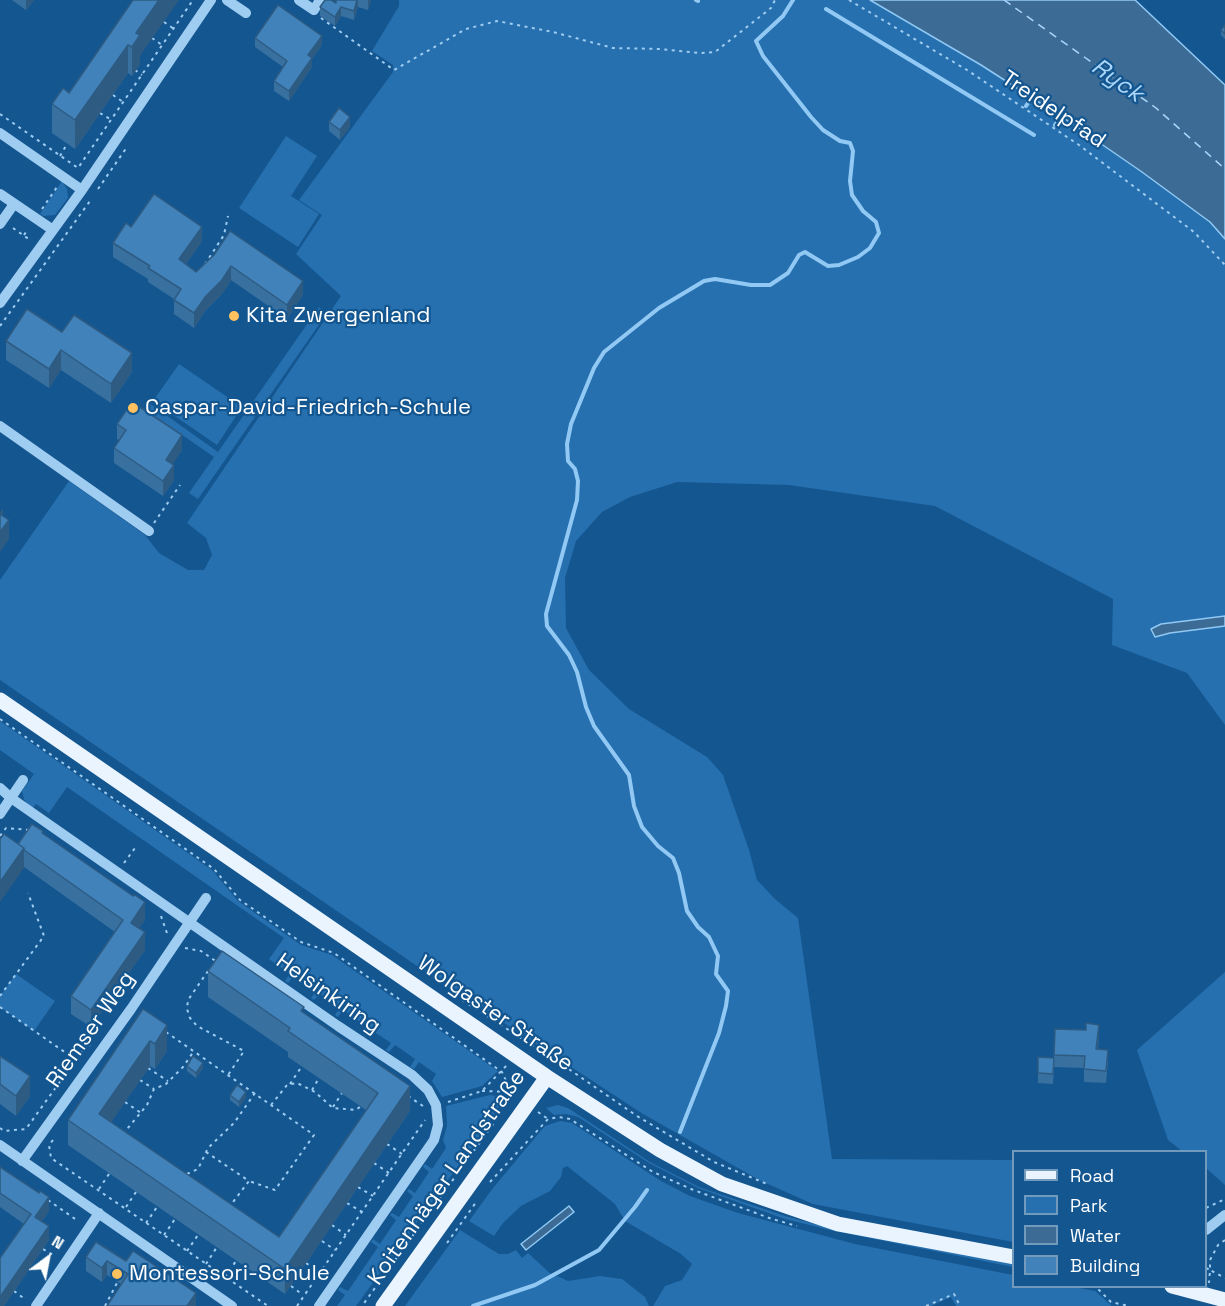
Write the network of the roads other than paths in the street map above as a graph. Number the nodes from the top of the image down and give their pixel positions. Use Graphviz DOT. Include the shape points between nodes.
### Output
graph roads {
  1 [pos="211,0"];
  2 [pos="227,0"];
  3 [pos="298,0"];
  4 [pos="320,0"];
  5 [pos="246,13"];
  6 [pos="0,132"];
  7 [pos="82,190"];
  8 [pos="0,194"];
  9 [pos="14,204"];
  10 [pos="1,222"];
  11 [pos="53,230"];
  12 [pos="0,303"];
  13 [pos="0,426"];
  14 [pos="149,531"];
  15 [pos="0,699"];
  16 [pos="23,780"];
  17 [pos="0,788"];
  18 [pos="11,798"];
  19 [pos="0,814"];
  20 [pos="206,898"];
  21 [pos="190,921"];
  22 [pos="547,1077"];
  23 [pos="0,1145"];
  24 [pos="22,1161"];
  25 [pos="99,1213"];
  26 [pos="1225,1215"];
  27 [pos="1207,1229"];
  28 [pos="1012,1257"];
  29 [pos="1178,1288"];
  30 [pos="1225,1300"];
  31 [pos="36,1306"];
  32 [pos="232,1306"];
  33 [pos="319,1306"];
  34 [pos="383,1306"];
  1 -- 7 [label="street"];
  2 -- 5 [label="street"];
  3 -- 4 [label="street" via="314,10"];
  6 -- 7 [label="street"];
  7 -- 11 [label="street"];
  8 -- 9 [label="street"];
  9 -- 10 [label="street"];
  9 -- 11 [label="street"];
  11 -- 12 [label="street"];
  13 -- 14 [label="street"];
  15 -- 22 [label="main road, Wolgaster Straße"];
  16 -- 18 [label="street"];
  17 -- 18 [label="street, Helsinkiring"];
  18 -- 19 [label="street"];
  18 -- 21 [label="street, Helsinkiring"];
  20 -- 21 [label="street, Riemser Weg"];
  21 -- 24 [label="street, Riemser Weg"];
  21 -- 33 [label="street, Helsinkiring" via="428,1090 438,1125 434,1140"];
  22 -- 28 [label="main road, Wolgaster Straße" via="660,1150 722,1184 838,1224"];
  22 -- 34 [label="main road, Koitenhäger Landstraße"];
  23 -- 24 [label="street"];
  24 -- 25 [label="street"];
  25 -- 31 [label="street"];
  25 -- 32 [label="street"];
  26 -- 27 [label="street"];
  29 -- 30 [label="main road"];
}
